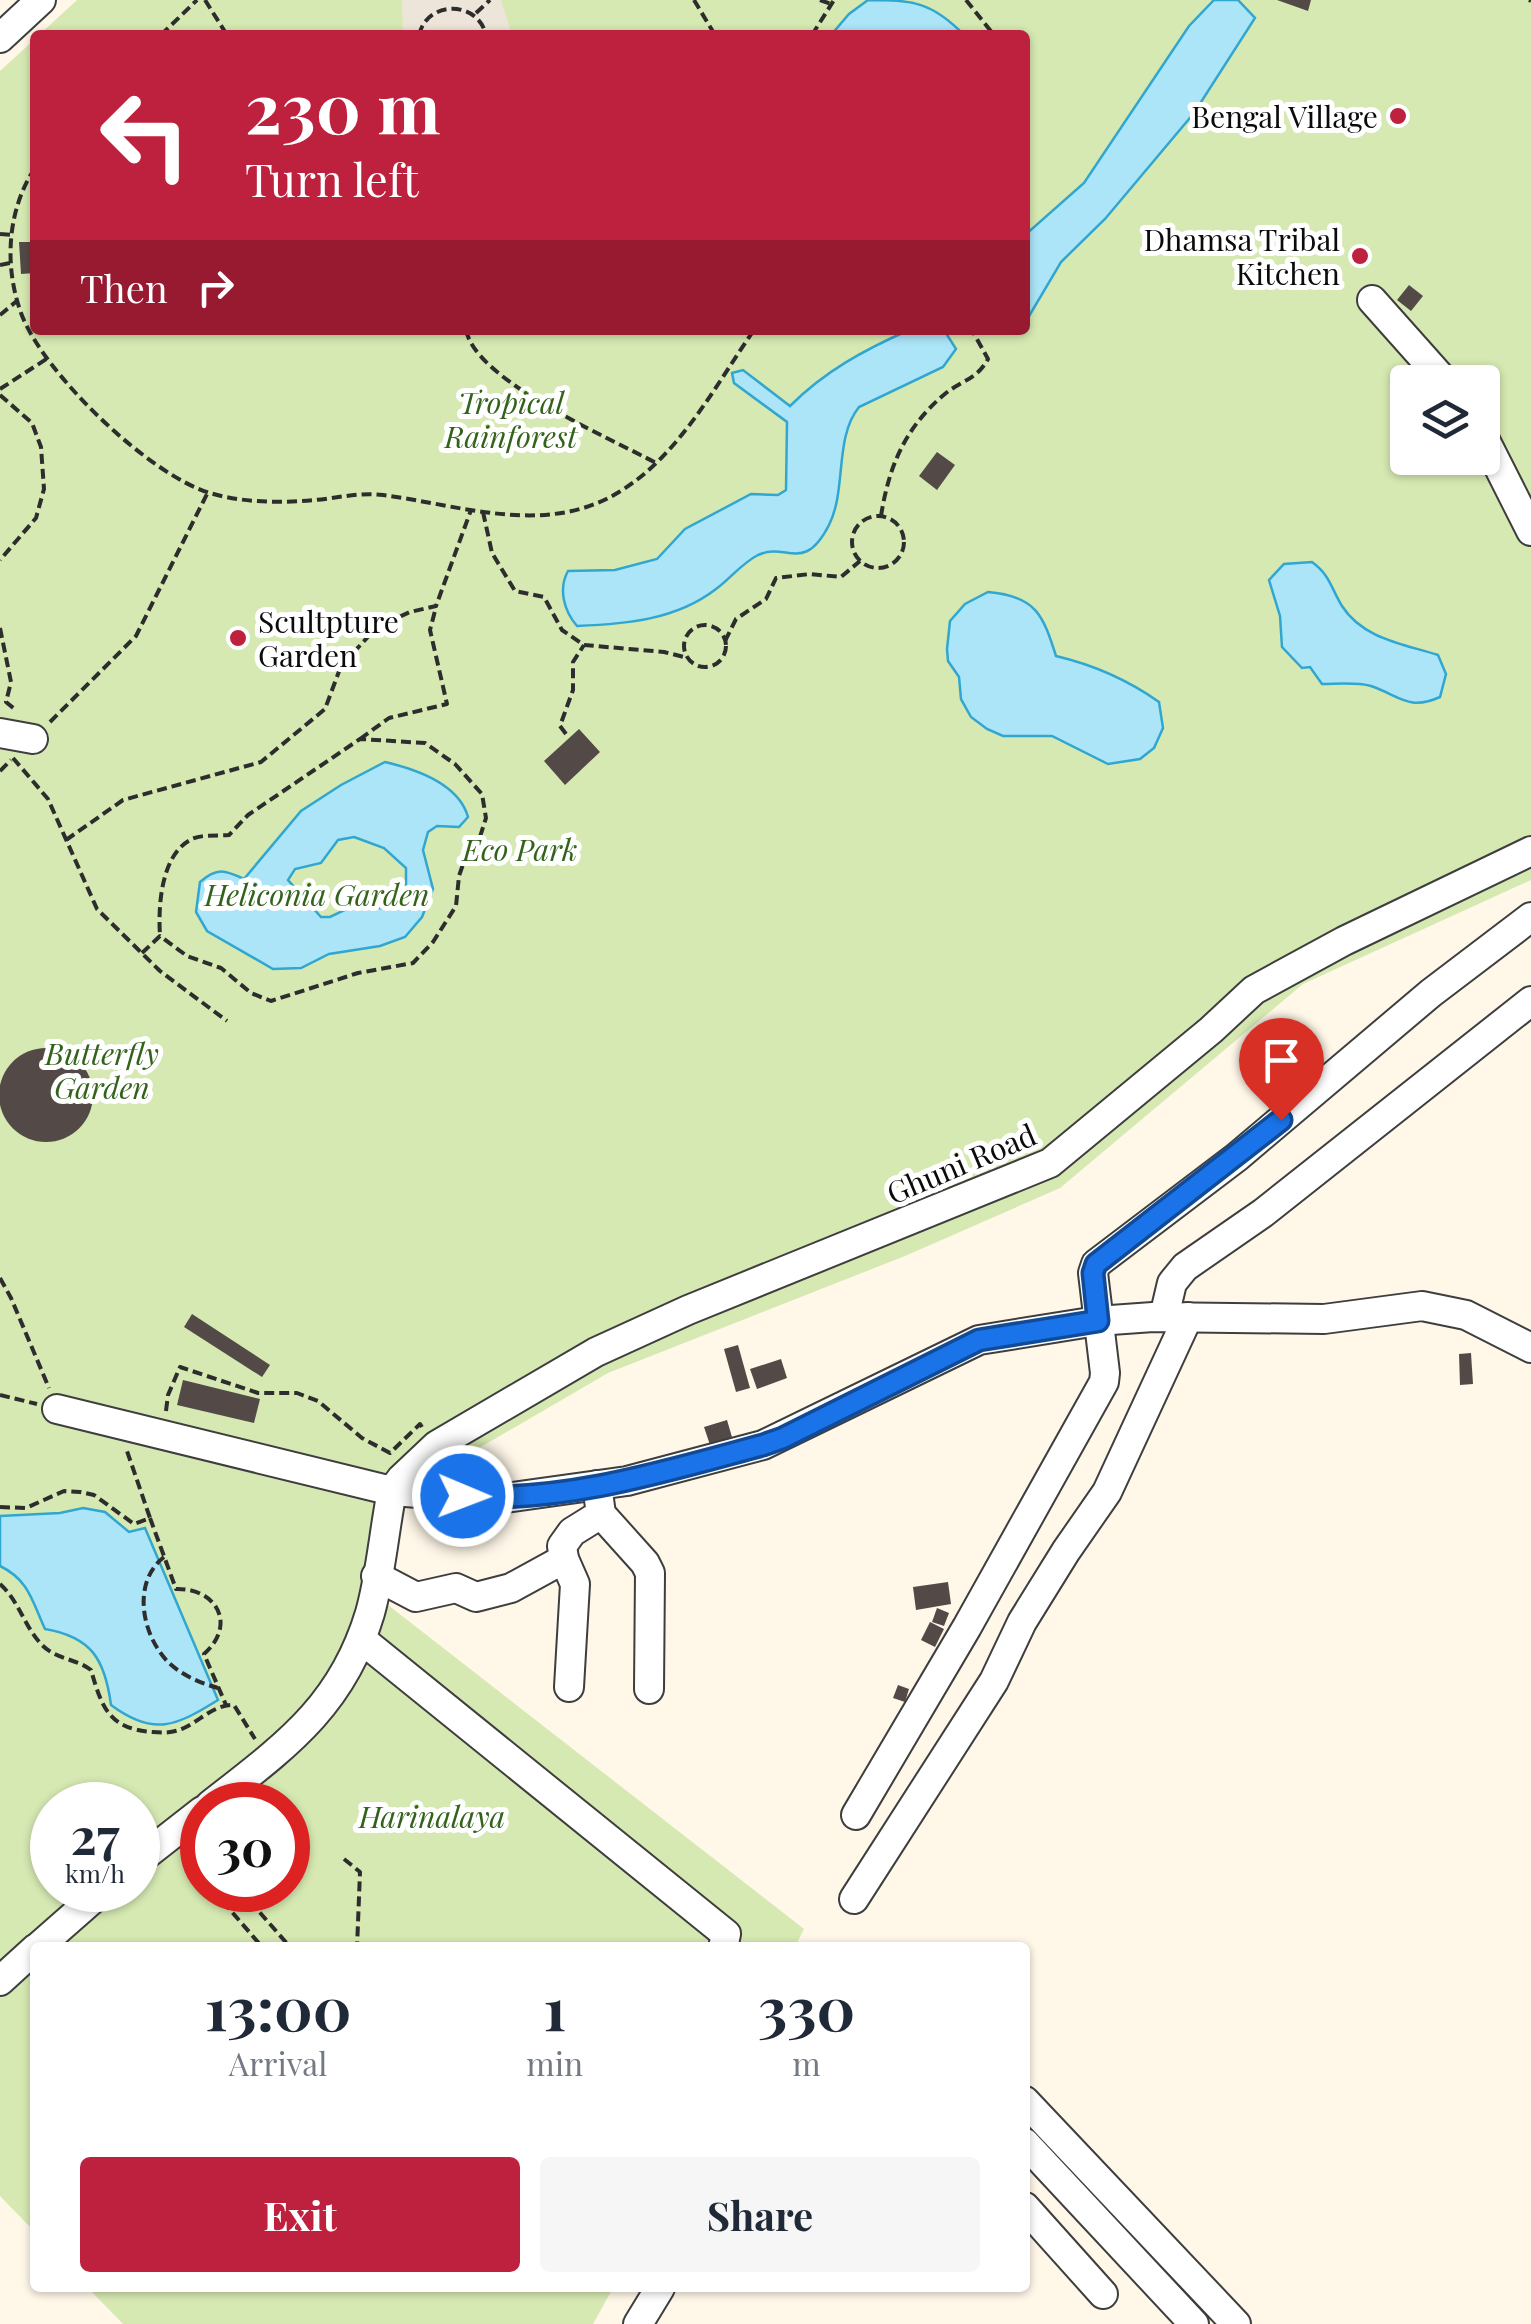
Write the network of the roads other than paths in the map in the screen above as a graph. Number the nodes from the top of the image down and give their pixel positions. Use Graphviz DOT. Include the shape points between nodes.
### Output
graph roads {
  1 [pos="40,0"];
  2 [pos="0,38"];
  3 [pos="1372,300"];
  4 [pos="1430,365"];
  5 [pos="1500,470"];
  6 [pos="1531,531"];
  7 [pos="9,722"];
  8 [pos="23,748"];
  9 [pos="1531,852"];
  10 [pos="1531,917"];
  11 [pos="1531,1002"];
  12 [pos="1168,1317"];
  13 [pos="1100,1321"];
  14 [pos="1531,1348"];
  15 [pos="56,1409"];
  16 [pos="597,1486"];
  17 [pos="392,1491"];
  18 [pos="601,1514"];
  19 [pos="564,1559"];
  20 [pos="376,1576"];
  21 [pos="361,1639"];
  22 [pos="569,1687"];
  23 [pos="650,1689"];
  24 [pos="240,1782"];
  25 [pos="856,1815"];
  26 [pos="180,1828"];
  27 [pos="160,1844"];
  28 [pos="854,1899"];
  29 [pos="78,1912"];
  30 [pos="43,1942"];
  31 [pos="724,1942"];
  32 [pos="30,1954"];
  33 [pos="0,1981"];
  34 [pos="1030,2106"];
  35 [pos="1030,2149"];
  36 [pos="1030,2213"];
  37 [pos="658,2292"];
  38 [pos="1208,2293"];
  39 [pos="1102,2294"];
  40 [pos="1190,2320"];
  41 [pos="638,2324"];
  42 [pos="1236,2324"];
  1 -- 2 [label="street"];
  3 -- 4 [label="street"];
  5 -- 6 [label="street"];
  7 -- 8 [label="street"];
  9 -- 17 [label="street, Ghuni Road" via="1254,990 1050,1163 596,1352 436,1446"];
  10 -- 13 [label="street" via="1108,1252 1093,1273"];
  11 -- 12 [label="street" via="1263,1213 1184,1267 1172,1283"];
  12 -- 13 [label="street"];
  12 -- 14 [label="street" via="1324,1319 1422,1306 1466,1315"];
  12 -- 28 [label="street" via="1107,1492"];
  13 -- 16 [label="street" via="979,1340 783,1438"];
  13 -- 25 [label="street" via="1104,1382"];
  15 -- 17 [label="street"];
  16 -- 17 [label="street" via="498,1499"];
  16 -- 18 [label="street"];
  17 -- 20 [label="street"];
  18 -- 19 [label="street" via="566,1537"];
  18 -- 23 [label="street" via="650,1573"];
  19 -- 20 [label="street" via="511,1588 476,1598 456,1588 416,1598"];
  19 -- 22 [label="street" via="574,1584"];
  20 -- 21 [label="street"];
  21 -- 24 [label="street" via="335,1692"];
  21 -- 31 [label="street" via="726,1934"];
  26 -- 27 [label="street"];
  29 -- 30 [label="street"];
  32 -- 33 [label="street"];
  34 -- 38 [label="street"];
  35 -- 40 [label="street"];
  36 -- 39 [label="street"];
  37 -- 41 [label="street"];
  38 -- 40 [label="street"];
  38 -- 42 [label="street"];
}
